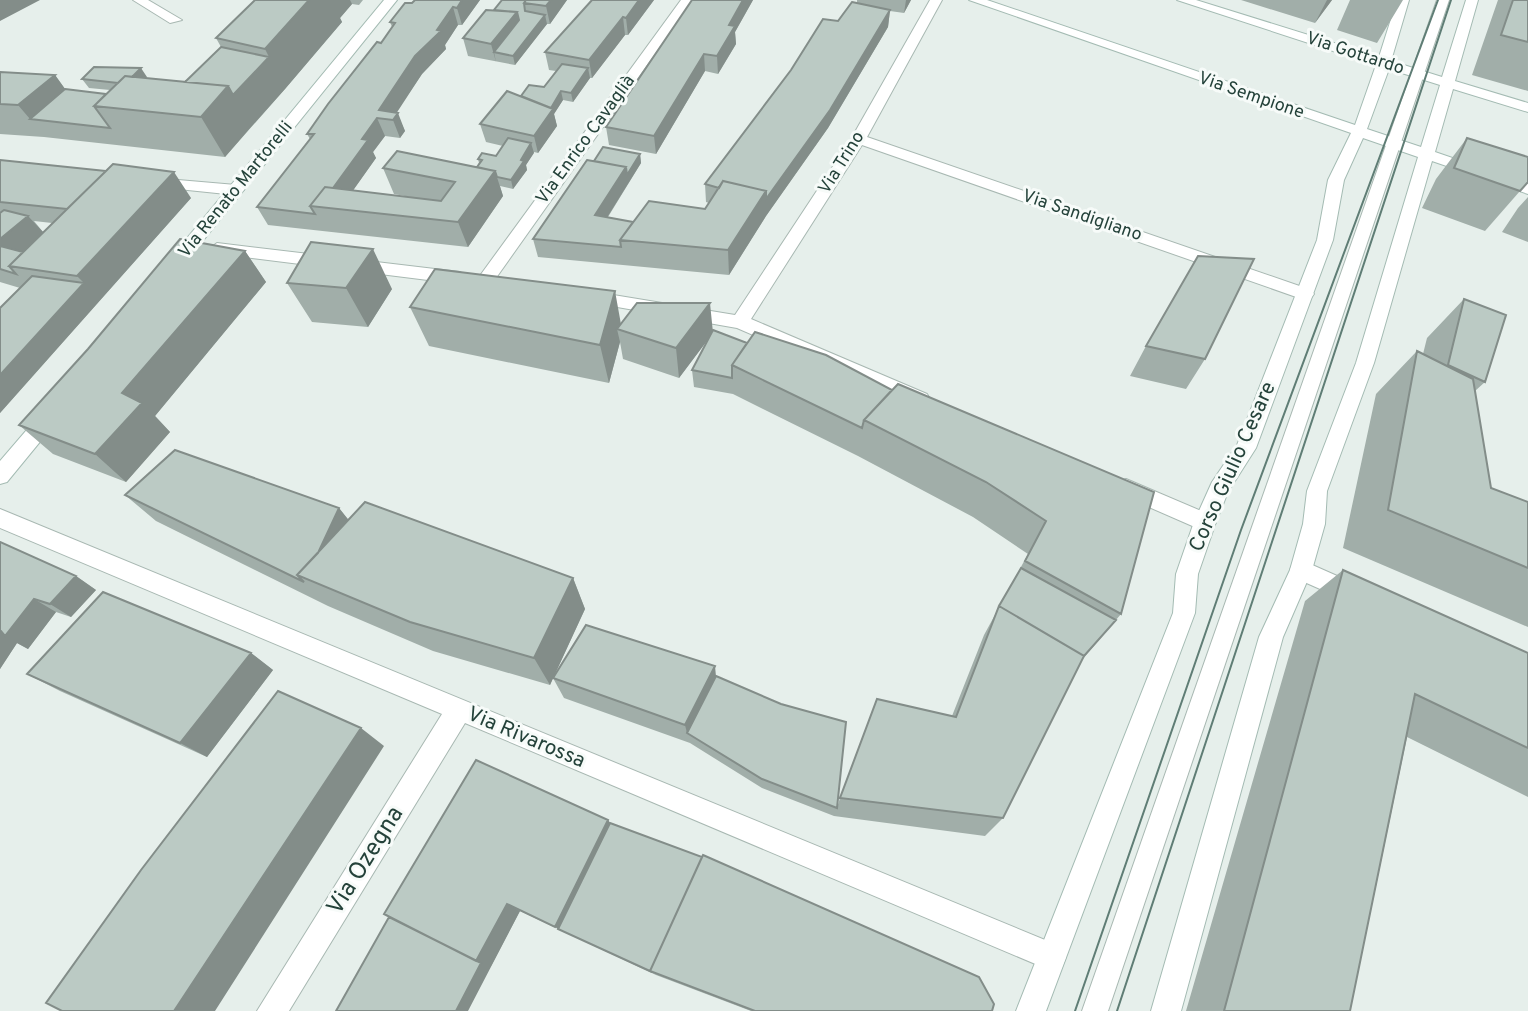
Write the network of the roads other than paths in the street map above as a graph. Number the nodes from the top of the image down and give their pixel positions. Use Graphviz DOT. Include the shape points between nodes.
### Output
graph roads {
  1 [pos="139,0"];
  2 [pos="391,0"];
  3 [pos="687,0"];
  4 [pos="936,0"];
  5 [pos="975,0"];
  6 [pos="1182,0"];
  7 [pos="1403,0"];
  8 [pos="1443,0"];
  9 [pos="1472,0"];
  10 [pos="175,20"];
  11 [pos="1385,64"];
  12 [pos="1417,74"];
  13 [pos="1448,83"];
  14 [pos="1528,108"];
  15 [pos="1361,133"];
  16 [pos="858,139"];
  17 [pos="1393,144"];
  18 [pos="1428,156"];
  19 [pos="139,181"];
  20 [pos="1528,189"];
  21 [pos="236,190"];
  22 [pos="190,246"];
  23 [pos="164,278"];
  24 [pos="485,281"];
  25 [pos="512,285"];
  26 [pos="565,294"];
  27 [pos="1305,294"];
  28 [pos="740,321"];
  29 [pos="61,403"];
  30 [pos="941,408"];
  31 [pos="0,476"];
  32 [pos="1104,479"];
  33 [pos="0,518"];
  34 [pos="1205,522"];
  35 [pos="1301,570"];
  36 [pos="1370,601"];
  37 [pos="459,710"];
  38 [pos="1052,957"];
  39 [pos="272,1011"];
  40 [pos="1031,1011"];
  41 [pos="1095,1011"];
  42 [pos="1166,1011"];
  1 -- 10 [label="street"];
  2 -- 21 [label="street, Via Renato Martorelli"];
  3 -- 24 [label="street, Via Enrico Cavaglià"];
  4 -- 16 [label="street, Via Trino"];
  5 -- 15 [label="street, Via Sempione"];
  6 -- 11 [label="street, Via Gottardo"];
  7 -- 11 [label="street, Corso Giulio Cesare"];
  8 -- 12 [label="lane, Corso Giulio Cesare"];
  9 -- 13 [label="street"];
  11 -- 12 [label="street, Via Gottardo"];
  11 -- 15 [label="street, Corso Giulio Cesare"];
  12 -- 13 [label="street, Via Gottardo"];
  12 -- 17 [label="lane, Corso Giulio Cesare"];
  13 -- 14 [label="street, Via Gottardo"];
  13 -- 18 [label="street"];
  15 -- 17 [label="street, Via Sempione"];
  15 -- 27 [label="street, Corso Giulio Cesare" via="1336,180 1325,240"];
  16 -- 27 [label="street, Via Sandigliano"];
  16 -- 28 [label="street, Via Trino"];
  17 -- 18 [label="street, Via Sempione"];
  17 -- 41 [label="lane, Corso Giulio Cesare"];
  18 -- 20 [label="street, Via Sempione"];
  18 -- 35 [label="street" via="1356,390 1317,491 1314,524"];
  19 -- 21 [label="street"];
  21 -- 22 [label="street, Via Renato Martorelli"];
  22 -- 23 [label="street, Via Renato Martorelli"];
  22 -- 24 [label="street"];
  24 -- 25 [label="street"];
  26 -- 28 [label="street"];
  27 -- 34 [label="street, Corso Giulio Cesare" via="1246,448 1219,488"];
  28 -- 30 [label="street"];
  29 -- 31 [label="street"];
  32 -- 34 [label="street"];
  33 -- 37 [label="street, Via Rivarossa"];
  34 -- 38 [label="street, Corso Giulio Cesare" via="1187,574 1184,613"];
  35 -- 36 [label="street"];
  35 -- 42 [label="street" via="1271,638"];
  37 -- 38 [label="street, Via Rivarossa"];
  37 -- 39 [label="street, Via Ozegna"];
  38 -- 40 [label="street, Corso Giulio Cesare"];
}
